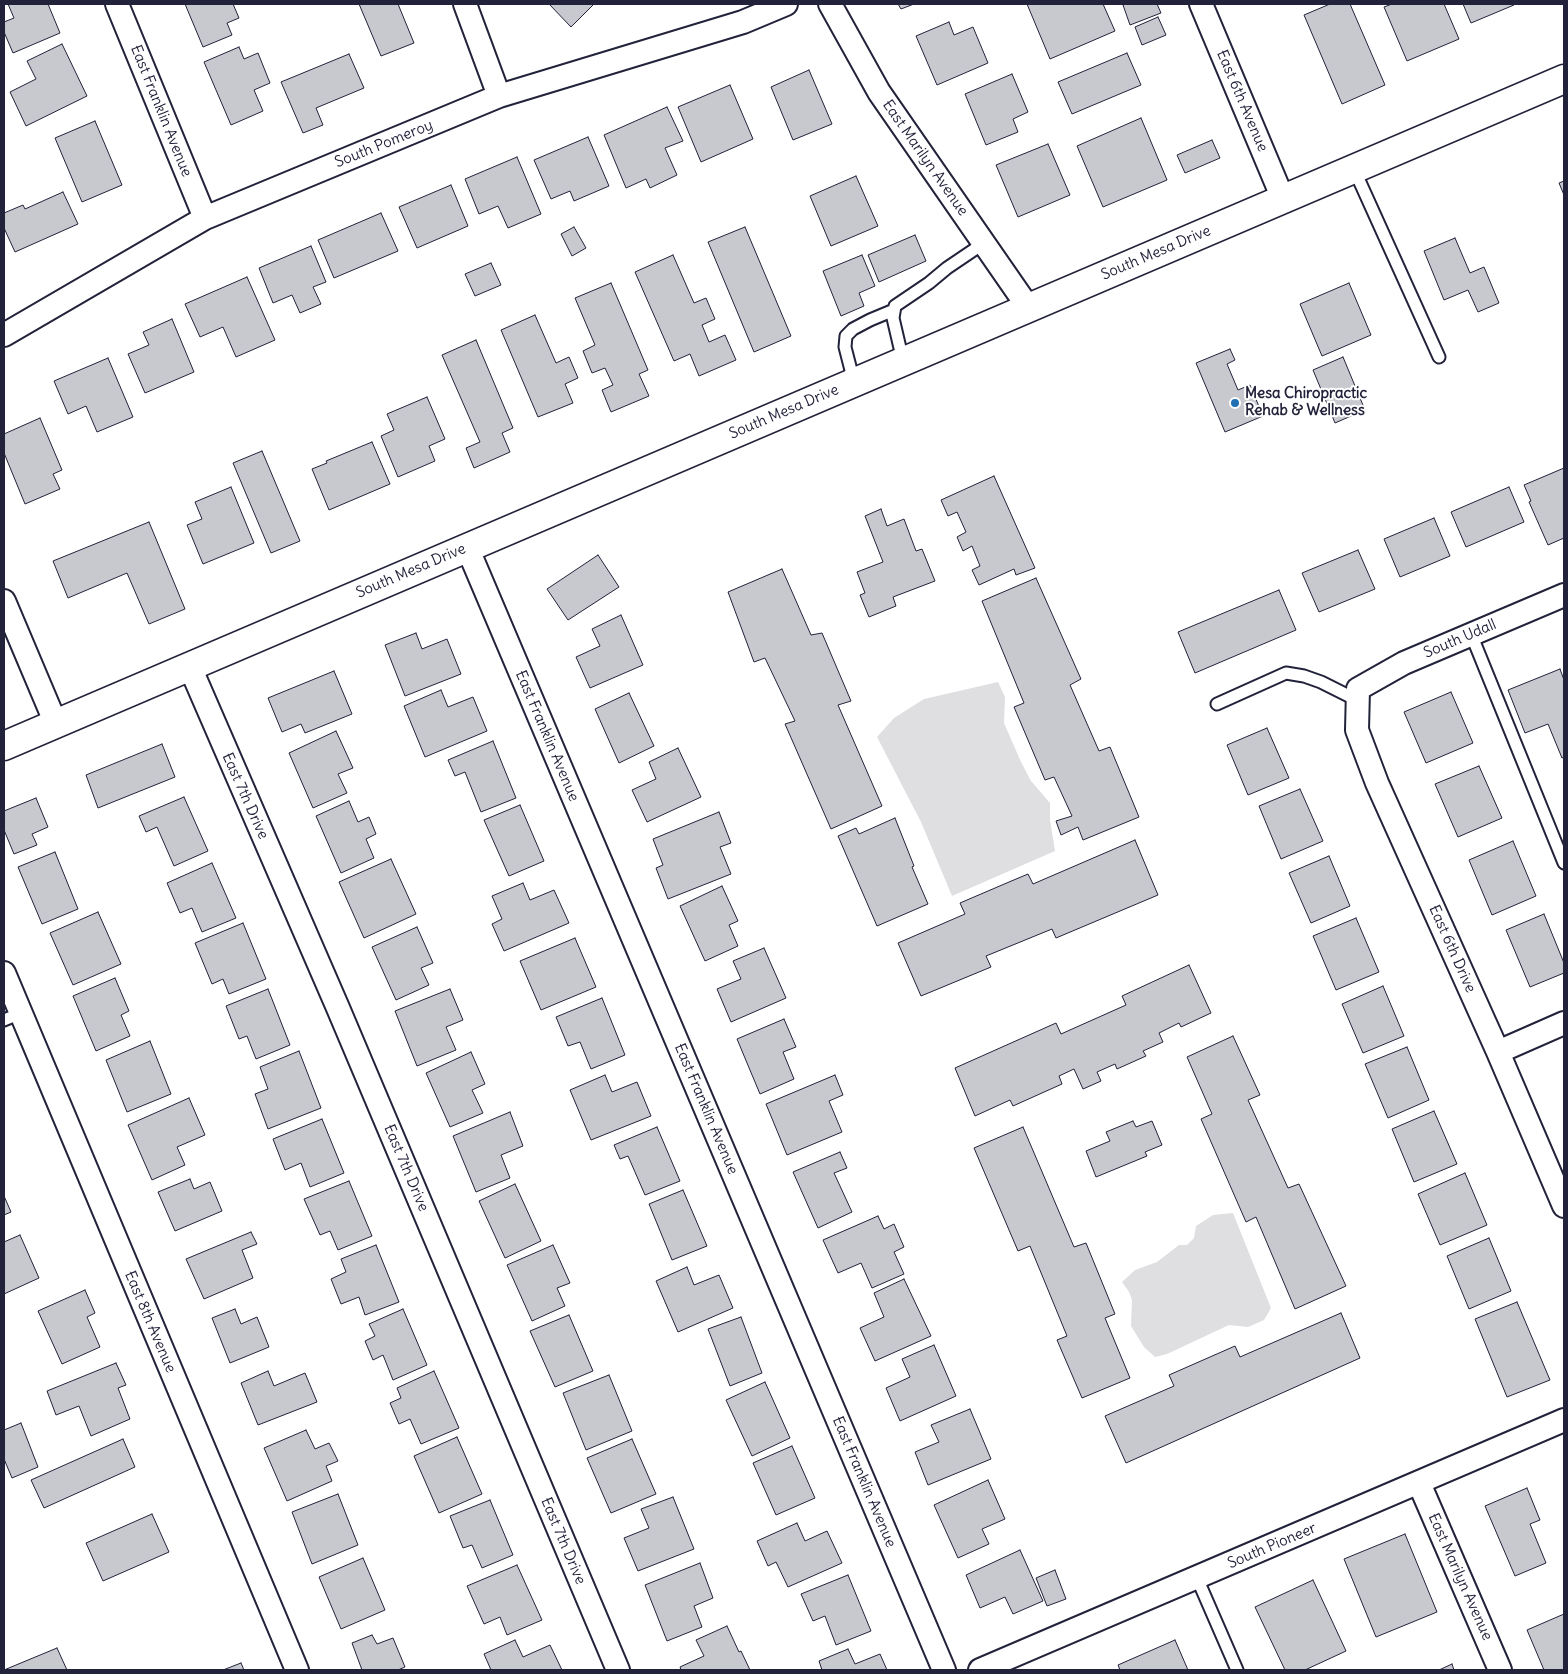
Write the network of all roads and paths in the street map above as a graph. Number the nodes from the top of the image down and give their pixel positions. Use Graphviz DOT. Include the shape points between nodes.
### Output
graph roads {
  1 [pos="117,4"];
  2 [pos="465,4"];
  3 [pos="786,4"];
  4 [pos="830,4"];
  5 [pos="1201,4"];
  6 [pos="1564,79"];
  7 [pos="499,96"];
  8 [pos="1354,169"];
  9 [pos="1283,199"];
  10 [pos="205,218"];
  11 [pos="984,243"];
  12 [pos="1028,307"];
  13 [pos="894,310"];
  14 [pos="4,335"];
  15 [pos="1439,357"];
  16 [pos="903,361"];
  17 [pos="854,382"];
  18 [pos="467,547"];
  19 [pos="1564,595"];
  20 [pos="4,601"];
  21 [pos="1471,634"];
  22 [pos="190,667"];
  23 [pos="1357,694"];
  24 [pos="1217,704"];
  25 [pos="56,724"];
  26 [pos="4,746"];
  27 [pos="1564,864"];
  28 [pos="4,973"];
  29 [pos="12,1016"];
  30 [pos="1564,1023"];
  31 [pos="1498,1052"];
  32 [pos="1564,1206"];
  33 [pos="1564,1420"];
  34 [pos="1419,1483"];
  35 [pos="1197,1578"];
  36 [pos="297,1670"];
  37 [pos="618,1670"];
  38 [pos="944,1670"];
  39 [pos="980,1670"];
  40 [pos="1237,1670"];
  41 [pos="1500,1670"];
  1 -- 10 [label="street, East Franklin Avenue"];
  2 -- 7 [label="street"];
  3 -- 7 [label="street, South Pomeroy" via="743,22"];
  4 -- 11 [label="street, East Marilyn Avenue" via="879,92"];
  5 -- 9 [label="street, East 6th Avenue"];
  6 -- 8 [label="main road, South Mesa Drive"];
  7 -- 10 [label="street, South Pomeroy"];
  8 -- 9 [label="main road, South Mesa Drive"];
  8 -- 15 [label="lane"];
  9 -- 12 [label="main road, South Mesa Drive"];
  10 -- 14 [label="street, South Pomeroy"];
  11 -- 12 [label="street, East Marilyn Avenue"];
  11 -- 13 [label="lane"];
  12 -- 16 [label="main road, South Mesa Drive"];
  13 -- 16 [label="lane"];
  13 -- 17 [label="lane" via="870,320 846,336 845,347"];
  16 -- 17 [label="main road, South Mesa Drive"];
  17 -- 18 [label="main road, South Mesa Drive"];
  18 -- 22 [label="main road, South Mesa Drive"];
  18 -- 38 [label="street, East Franklin Avenue"];
  19 -- 21 [label="street, South Udall"];
  20 -- 25 [label="street"];
  21 -- 23 [label="street, South Udall" via="1404,663"];
  21 -- 27 [label="lane"];
  22 -- 25 [label="main road, South Mesa Drive"];
  22 -- 37 [label="street, East 7th Drive"];
  23 -- 24 [label="lane" via="1286,673"];
  23 -- 31 [label="street, East 6th Drive" via="1357,730 1377,783"];
  25 -- 26 [label="main road, South Mesa Drive"];
  28 -- 29 [label="street, East 8th Avenue"];
  29 -- 36 [label="street, East 8th Avenue"];
  30 -- 31 [label="street"];
  31 -- 32 [label="street, East 6th Drive"];
  33 -- 34 [label="street, South Pioneer"];
  34 -- 35 [label="street, South Pioneer"];
  34 -- 41 [label="street, East Marilyn Avenue"];
  35 -- 39 [label="street, South Pioneer"];
  35 -- 40 [label="lane"];
}
